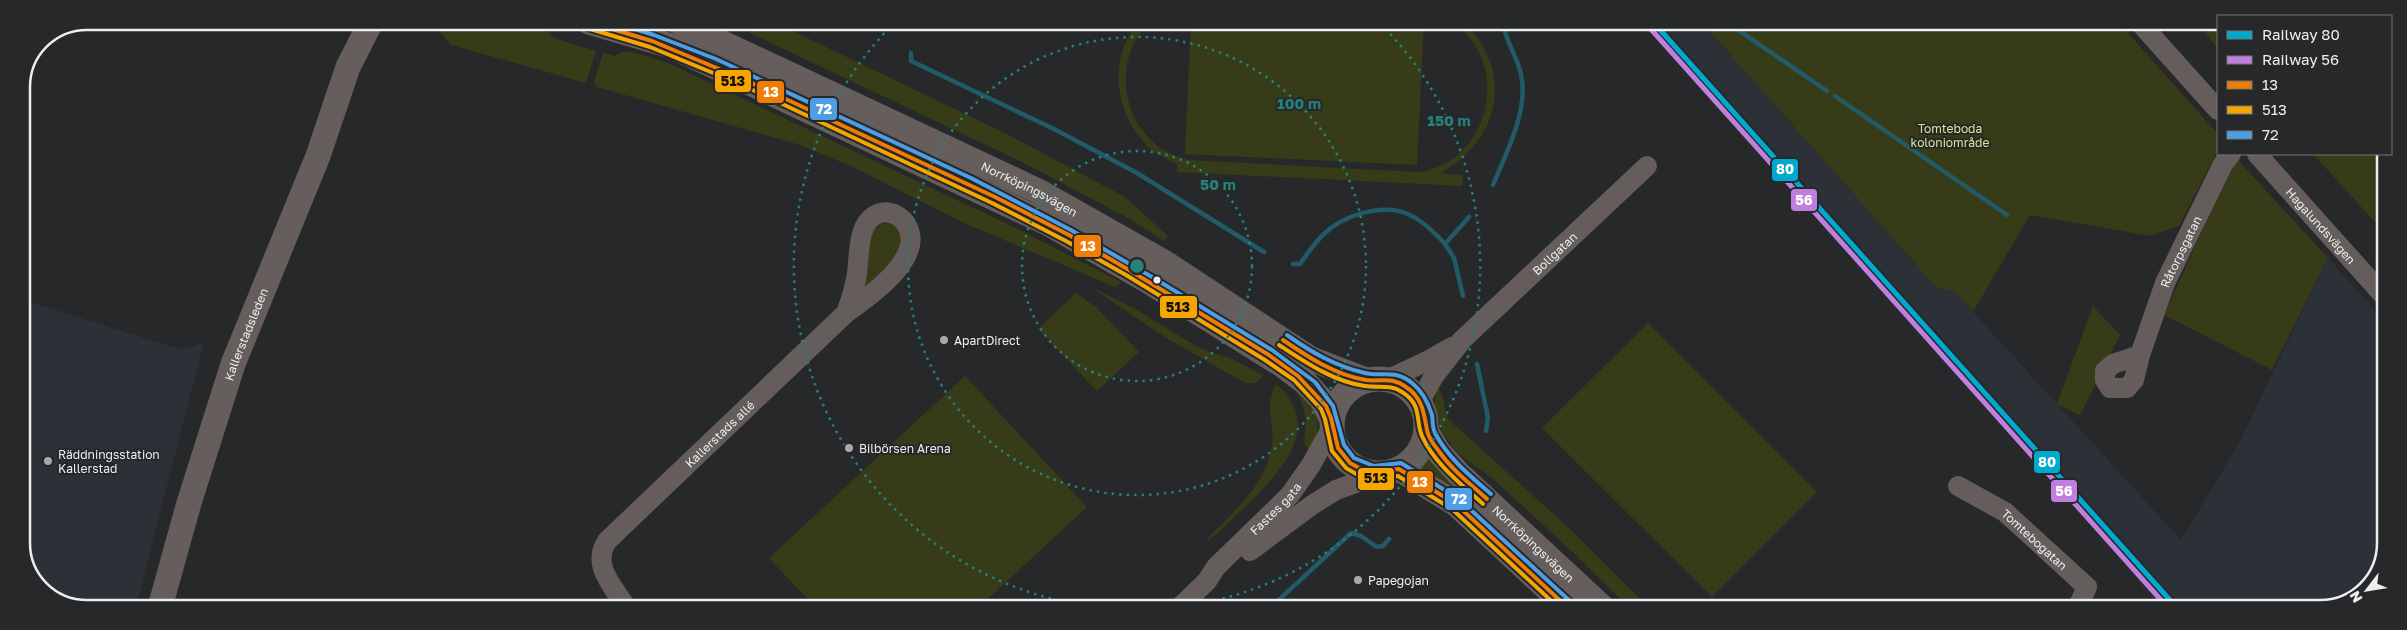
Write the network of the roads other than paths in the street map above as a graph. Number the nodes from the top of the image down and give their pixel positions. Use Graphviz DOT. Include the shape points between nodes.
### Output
graph roads {
  1 [pos="354,30"];
  2 [pos="367,30"];
  3 [pos="616,30"];
  4 [pos="695,30"];
  5 [pos="2146,30"];
  6 [pos="348,67"];
  7 [pos="2217,109"];
  8 [pos="2230,155"];
  9 [pos="2258,155"];
  10 [pos="1647,166"];
  11 [pos="2377,288"];
  12 [pos="846,313"];
  13 [pos="1462,340"];
  14 [pos="2140,355"];
  15 [pos="1377,380"];
  16 [pos="1420,401"];
  17 [pos="1332,424"];
  18 [pos="1427,432"];
  19 [pos="1380,470"];
  20 [pos="1958,486"];
  21 [pos="1207,581"];
  22 [pos="162,600"];
  23 [pos="622,600"];
  24 [pos="1193,600"];
  25 [pos="1559,600"];
  26 [pos="1595,600"];
  27 [pos="2081,600"];
  1 -- 6 [label="main road, Kallerstadsleden"];
  2 -- 6 [label="main road, Kallerstadsleden"];
  3 -- 17 [label="main road, Norrköpingsvägen" via="671,46 1049,224 1282,365 1322,400"];
  4 -- 15 [label="main road, Norrköpingsvägen" via="1038,191 1167,264 1311,359"];
  5 -- 7 [label="street"];
  6 -- 22 [label="main road, Kallerstadsleden" via="318,156 233,364 188,503"];
  8 -- 14 [label="street, Råtorpsgatan" via="2166,283"];
  9 -- 11 [label="street, Hagalundsvägen"];
  10 -- 13 [label="street, Bollgatan"];
  12 -- 12 [label="street, Kallerstads allé" via="896,270 909,250 911,238 908,228 896,213 886,211 876,215 865,227 853,295"];
  12 -- 23 [label="street, Kallerstads allé" via="615,532 601,550 599,560"];
  13 -- 15 [label="street, Bollgatan" via="1429,360"];
  13 -- 16 [label="street, Bollgatan" via="1434,376"];
  15 -- 16 [label="main road" via="1407,387"];
  15 -- 17 [label="main road" via="1357,384 1342,396"];
  16 -- 18 [label="main road"];
  17 -- 19 [label="main road" via="1340,452"];
  17 -- 21 [label="street, Fastes gata" via="1290,495 1216,567"];
  18 -- 19 [label="main road" via="1421,449 1412,460"];
  18 -- 26 [label="main road, Norrköpingsvägen" via="1438,451 1459,474"];
  19 -- 21 [label="street, Fastes gata" via="1320,487 1301,500 1223,575"];
  19 -- 25 [label="main road, Norrköpingsvägen" via="1456,504"];
  20 -- 27 [label="street, Tomtebogatan" via="2005,512 2087,587"];
  21 -- 24 [label="street, Fastes gata"];
}
